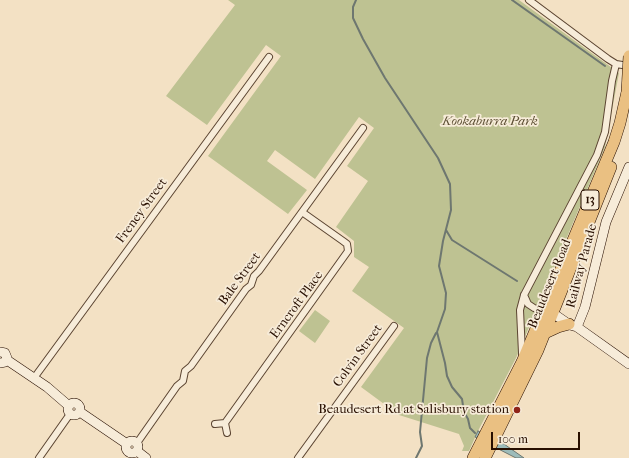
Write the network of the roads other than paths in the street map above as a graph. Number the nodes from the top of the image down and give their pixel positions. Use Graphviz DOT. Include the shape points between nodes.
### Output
graph roads {
  1 [pos="529,0"];
  2 [pos="629,56"];
  3 [pos="269,57"];
  4 [pos="616,64"];
  5 [pos="629,66"];
  6 [pos="629,116"];
  7 [pos="363,128"];
  8 [pos="629,167"];
  9 [pos="302,212"];
  10 [pos="524,295"];
  11 [pos="549,310"];
  12 [pos="573,325"];
  13 [pos="394,326"];
  14 [pos="546,333"];
  15 [pos="0,352"];
  16 [pos="3,362"];
  17 [pos="522,362"];
  18 [pos="629,364"];
  19 [pos="34,378"];
  20 [pos="73,411"];
  21 [pos="225,423"];
  22 [pos="215,424"];
  23 [pos="495,428"];
  24 [pos="227,433"];
  25 [pos="137,447"];
  26 [pos="480,456"];
  27 [pos="39,458"];
  28 [pos="146,458"];
  29 [pos="298,458"];
  1 -- 4 [label="street"];
  2 -- 11 [label="highway, Beaudesert Road / 13, bridge" via="620,123"];
  3 -- 19 [label="street, Freney Street"];
  4 -- 5 [label="street"];
  4 -- 10 [label="street, Beaudesert Road" via="598,155"];
  6 -- 11 [label="highway, Beaudesert Road / 13" via="609,173"];
  7 -- 9 [label="street, Bale Street"];
  8 -- 12 [label="street, Railway Parade" via="606,222 585,307"];
  9 -- 21 [label="street, Erncroft Place" via="347,244 348,251"];
  9 -- 25 [label="street, Bale Street" via="254,276 251,285 185,371 183,381 177,386"];
  10 -- 11 [label="street, Beaudesert Road" via="528,304 534,308"];
  10 -- 17 [label="street, Beaudesert Road" via="520,310"];
  11 -- 12 [label="street"];
  11 -- 14 [label="highway, Beaudesert Road / 13"];
  11 -- 17 [label="highway, Beaudesert Road / 13"];
  12 -- 14 [label="highway" via="558,327"];
  12 -- 18 [label="street"];
  13 -- 29 [label="street, Colvin Street"];
  14 -- 23 [label="highway, Beaudesert Road / 13"];
  15 -- 16 [label="street" via="7,356"];
  16 -- 19 [label="street"];
  17 -- 23 [label="highway, Beaudesert Road / 13"];
  19 -- 20 [label="street"];
  20 -- 25 [label="street" via="127,444 128,452 134,453"];
  20 -- 27 [label="street"];
  21 -- 22 [label="street"];
  21 -- 24 [label="street"];
  23 -- 26 [label="highway, Beaudesert Road / 13"];
  25 -- 28 [label="street"];
}
